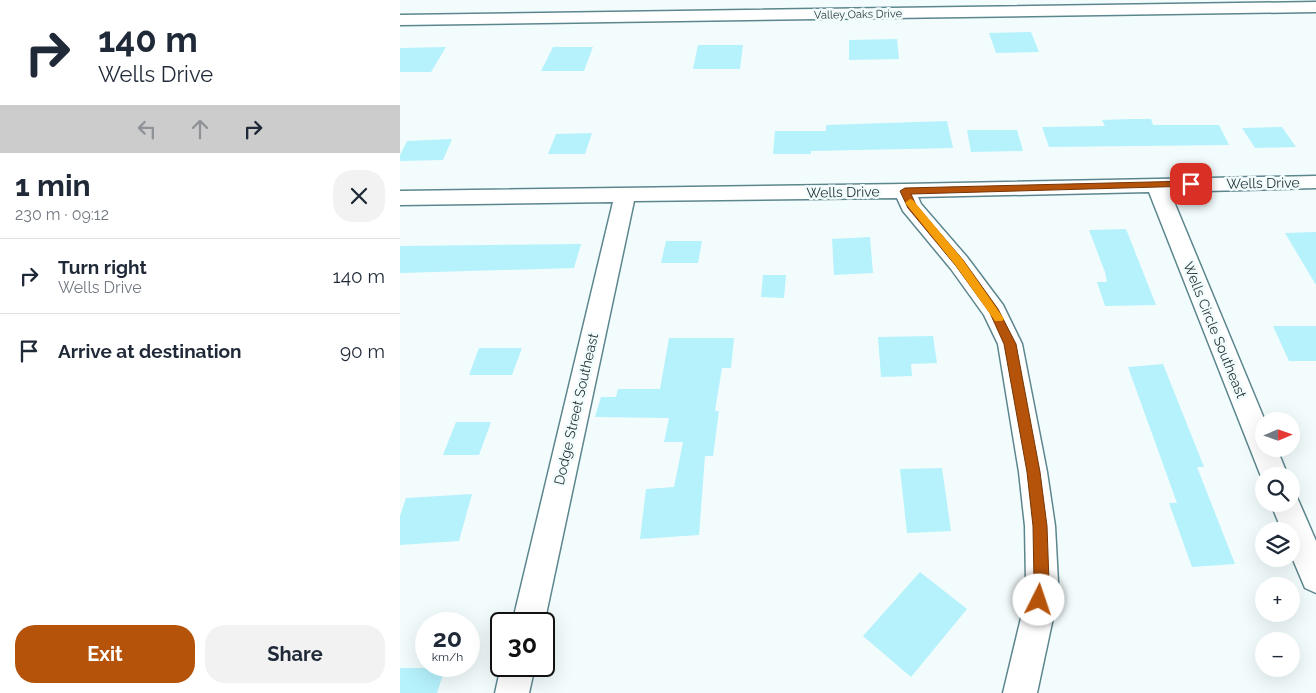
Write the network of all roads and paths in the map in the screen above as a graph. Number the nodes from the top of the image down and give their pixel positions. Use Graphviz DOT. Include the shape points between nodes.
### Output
graph roads {
  1 [pos="1316,7"];
  2 [pos="400,20"];
  3 [pos="1316,182"];
  4 [pos="1156,184"];
  5 [pos="905,191"];
  6 [pos="625,194"];
  7 [pos="400,198"];
  8 [pos="1270,467"];
  9 [pos="1289,512"];
  10 [pos="1316,578"];
  11 [pos="531,612"];
  12 [pos="516,677"];
  13 [pos="512,693"];
  14 [pos="1020,693"];
  1 -- 2 [label="street, Valley Oaks Drive"];
  3 -- 4 [label="street, Wells Drive"];
  4 -- 5 [label="street, Wells Drive"];
  4 -- 8 [label="street, Wells Circle Southeast"];
  5 -- 6 [label="street, Wells Drive"];
  5 -- 14 [label="street" via="911,206 994,311 1010,344 1033,472 1040,526 1042,582"];
  6 -- 7 [label="street, Wells Drive"];
  6 -- 11 [label="street, Dodge Street Southeast"];
  9 -- 10 [label="street"];
  12 -- 13 [label="street"];
}
